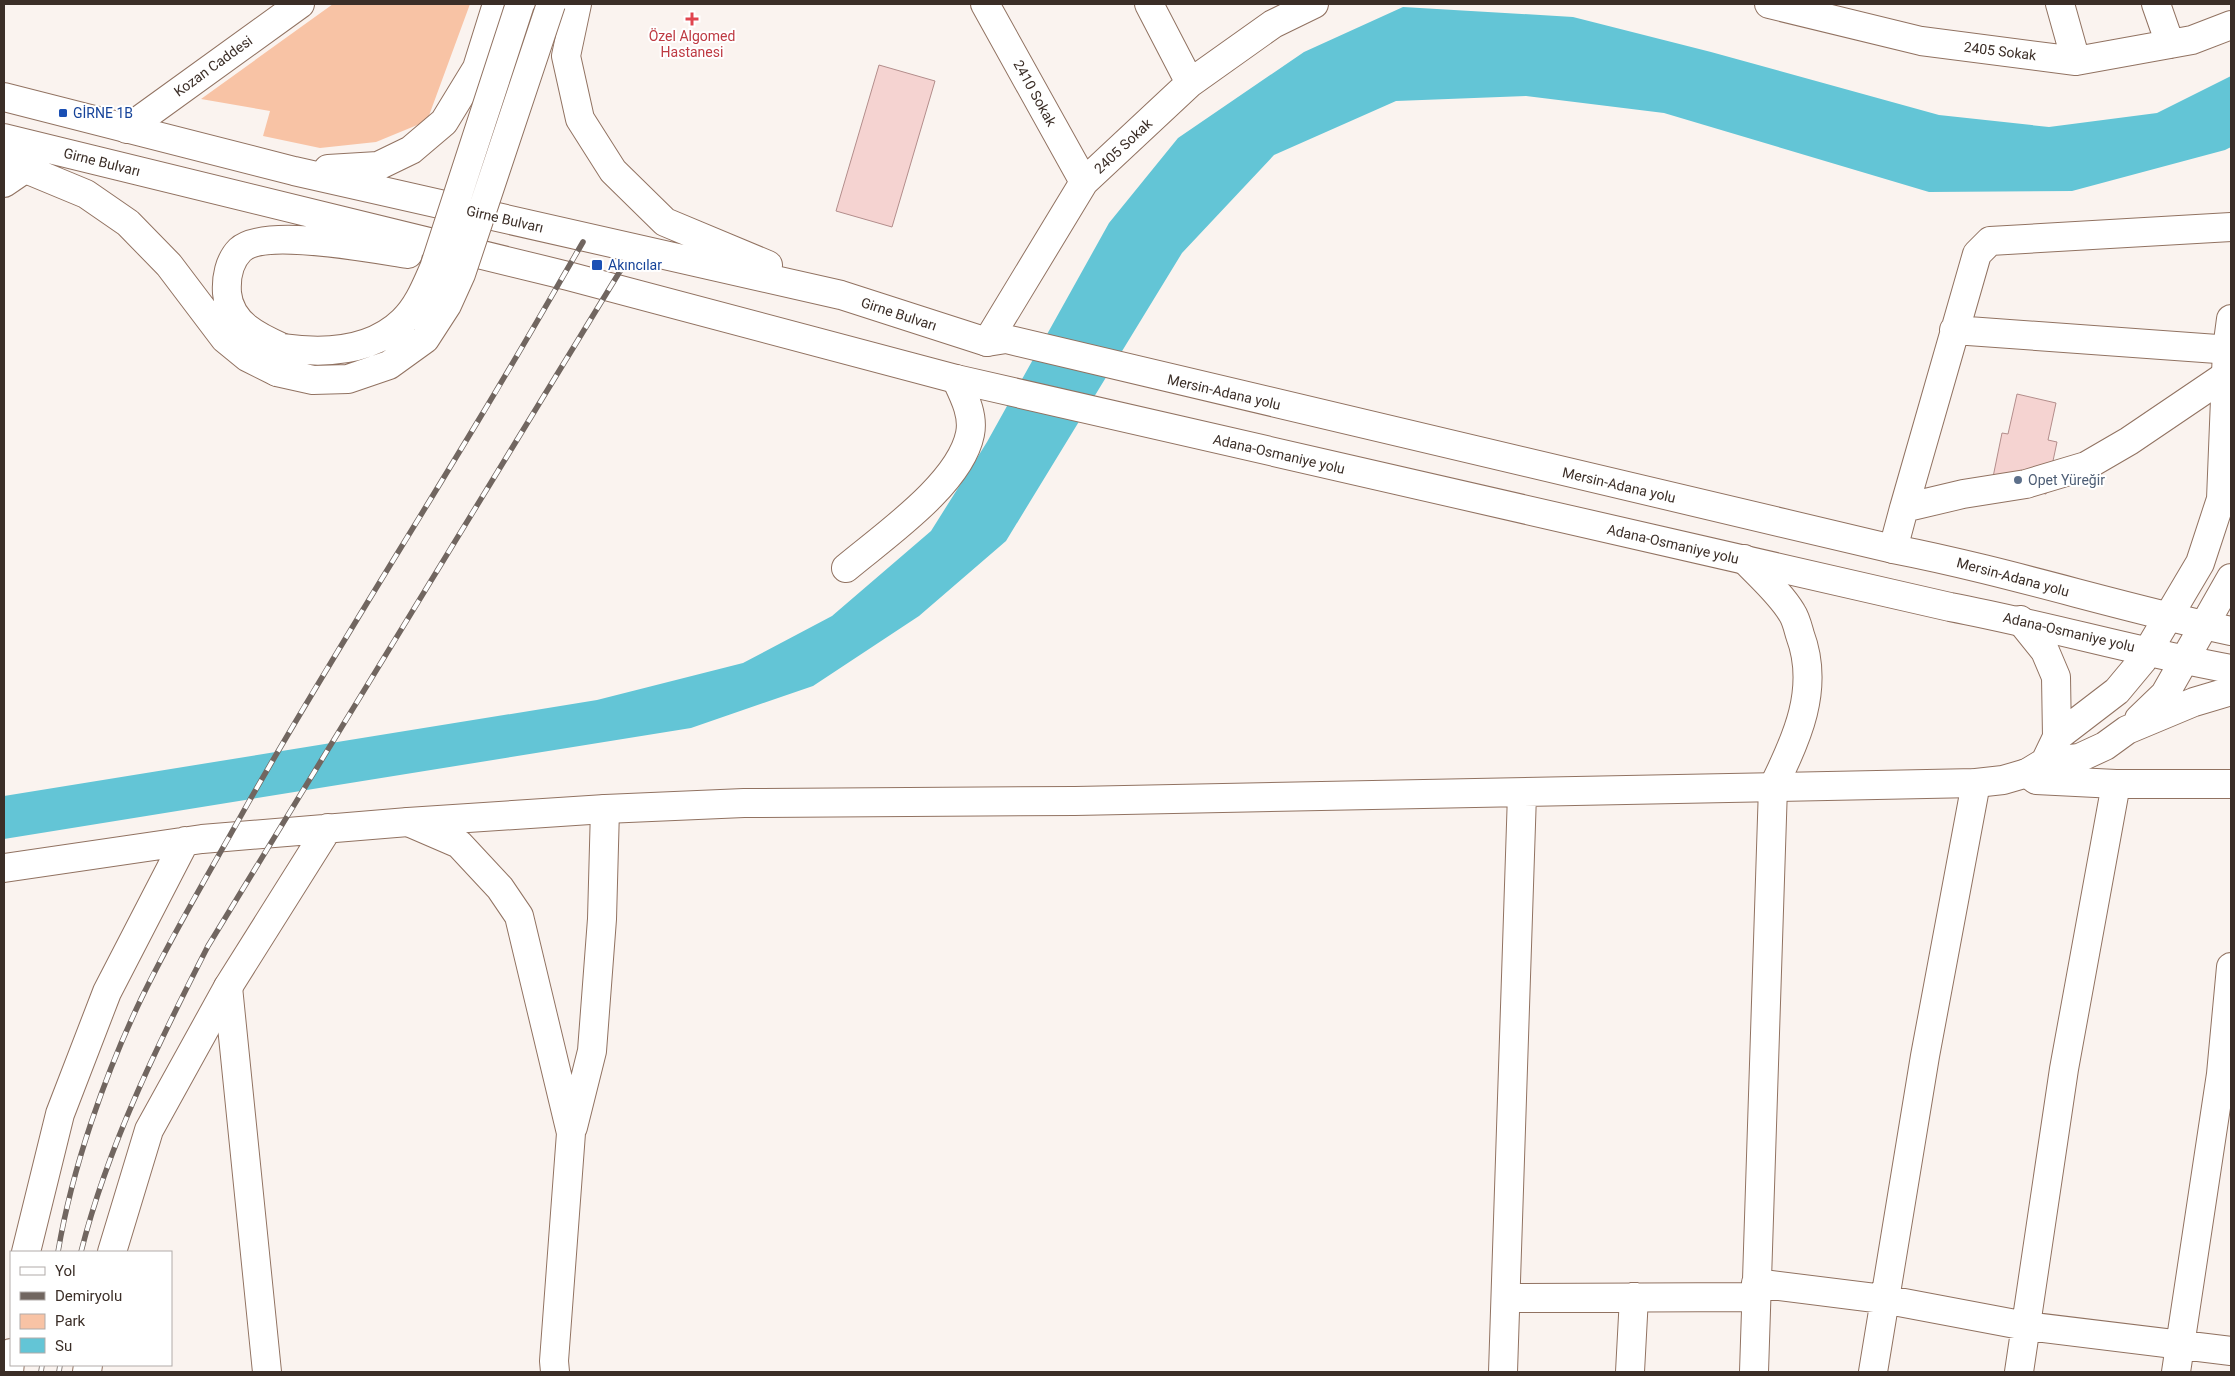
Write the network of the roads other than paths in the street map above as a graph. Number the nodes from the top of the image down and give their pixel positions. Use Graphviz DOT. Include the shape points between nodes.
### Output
graph roads {
  1 [pos="300,4"];
  2 [pos="497,4"];
  3 [pos="520,4"];
  4 [pos="552,4"];
  5 [pos="577,4"];
  6 [pos="985,4"];
  7 [pos="1149,4"];
  8 [pos="1314,4"];
  9 [pos="1769,4"];
  10 [pos="2060,4"];
  11 [pos="2156,4"];
  12 [pos="2225,4"];
  13 [pos="1269,14"];
  14 [pos="2231,24"];
  15 [pos="2170,44"];
  16 [pos="2076,61"];
  17 [pos="1190,83"];
  18 [pos="4,97"];
  19 [pos="127,129"];
  20 [pos="4,138"];
  21 [pos="11,170"];
  22 [pos="294,171"];
  23 [pos="1084,182"];
  24 [pos="2231,227"];
  25 [pos="568,276"];
  26 [pos="841,295"];
  27 [pos="2231,319"];
  28 [pos="1954,330"];
  29 [pos="996,341"];
  30 [pos="2229,349"];
  31 [pos="280,360"];
  32 [pos="2228,376"];
  33 [pos="956,379"];
  34 [pos="1904,508"];
  35 [pos="1892,549"];
  36 [pos="1744,560"];
  37 [pos="846,568"];
  38 [pos="2231,578"];
  39 [pos="2168,618"];
  40 [pos="2020,620"];
  41 [pos="2204,625"];
  42 [pos="2231,631"];
  43 [pos="2147,651"];
  44 [pos="2184,660"];
  45 [pos="2231,669"];
  46 [pos="2231,691"];
  47 [pos="2127,730"];
  48 [pos="2057,737"];
  49 [pos="2036,768"];
  50 [pos="1976,783"];
  51 [pos="2116,784"];
  52 [pos="2231,784"];
  53 [pos="1773,787"];
  54 [pos="1522,794"];
  55 [pos="605,809"];
  56 [pos="408,822"];
  57 [pos="328,828"];
  58 [pos="186,841"];
  59 [pos="4,868"];
  60 [pos="2231,967"];
  61 [pos="228,987"];
  62 [pos="571,1133"];
  63 [pos="26,1251"];
  64 [pos="112,1251"];
  65 [pos="1756,1290"];
  66 [pos="1634,1297"];
  67 [pos="1506,1298"];
  68 [pos="1883,1299"];
  69 [pos="2026,1326"];
  70 [pos="2180,1345"];
  71 [pos="2231,1351"];
  72 [pos="266,1372"];
  73 [pos="555,1372"];
  74 [pos="1503,1372"];
  75 [pos="1630,1372"];
  76 [pos="1754,1372"];
  77 [pos="1873,1372"];
  78 [pos="2019,1372"];
  79 [pos="2176,1372"];
  1 -- 19 [label="main road, Kozan Caddesi"];
  2 -- 22 [label="main road" via="477,68 444,122 411,150 378,166"];
  3 -- 31 [label="main road, bridge" via="434,268 420,297 403,321 378,338 346,349"];
  4 -- 31 [label="main road, bridge" via="461,274 448,305 425,339 389,365 348,379 313,380"];
  5 -- 26 [label="main road" via="566,56 580,119 613,171 665,222"];
  6 -- 23 [label="main road, 2410 Sokak"];
  7 -- 17 [label="main road"];
  8 -- 13 [label="main road, 2405 Sokak"];
  9 -- 16 [label="main road, 2405 Sokak" via="1921,41"];
  10 -- 16 [label="main road"];
  11 -- 15 [label="main road"];
  12 -- 14 [label="main road"];
  13 -- 17 [label="main road, 2405 Sokak"];
  14 -- 15 [label="main road, 2405 Sokak" via="2192,40"];
  15 -- 16 [label="main road, 2405 Sokak"];
  17 -- 23 [label="main road, 2405 Sokak"];
  18 -- 19 [label="main road, Girne Bulvarı"];
  19 -- 22 [label="main road, Girne Bulvarı"];
  20 -- 25 [label="main road, Girne Bulvarı"];
  21 -- 31 [label="main road" via="86,194 128,223 169,265 225,339 247,357"];
  22 -- 26 [label="main road, Girne Bulvarı"];
  23 -- 29 [label="main road, 2405 Sokak"];
  24 -- 28 [label="main road" via="1990,241 1977,254"];
  25 -- 31 [label="main road" via="317,241 263,240 240,250 228,268 227,292 230,307 244,328"];
  25 -- 33 [label="main road, Girne Bulvarı"];
  26 -- 29 [label="main road, Girne Bulvarı"];
  27 -- 30 [label="main road"];
  28 -- 30 [label="main road"];
  28 -- 34 [label="main road"];
  29 -- 35 [label="main road, Mersin-Adana yolu"];
  30 -- 32 [label="main road"];
  32 -- 34 [label="main road" via="2086,466 2026,484"];
  32 -- 39 [label="main road" via="2221,499 2200,563"];
  33 -- 36 [label="main road, Adana-Osmaniye yolu"];
  33 -- 37 [label="main road" via="969,406 971,434 958,465 934,493"];
  34 -- 35 [label="main road"];
  35 -- 39 [label="main road, Mersin-Adana yolu" via="1962,563"];
  36 -- 40 [label="main road, Adana-Osmaniye yolu"];
  36 -- 53 [label="main road" via="1793,614 1809,667 1806,706"];
  38 -- 41 [label="main road"];
  39 -- 41 [label="main road, Mersin-Adana yolu"];
  39 -- 43 [label="main road"];
  40 -- 43 [label="main road, Adana-Osmaniye yolu"];
  40 -- 48 [label="main road" via="2045,651 2056,676"];
  41 -- 42 [label="main road, Mersin-Adana yolu"];
  41 -- 44 [label="main road"];
  43 -- 44 [label="main road, Adana-Osmaniye yolu"];
  43 -- 48 [label="main road" via="2117,691"];
  44 -- 45 [label="main road, Adana-Osmaniye yolu"];
  44 -- 47 [label="main road" via="2165,694"];
  46 -- 47 [label="main road" via="2194,702"];
  47 -- 49 [label="main road" via="2105,746 2079,758"];
  48 -- 49 [label="main road"];
  49 -- 50 [label="main road" via="2003,780"];
  49 -- 51 [label="main road" via="2036,780"];
  50 -- 53 [label="main road"];
  50 -- 68 [label="main road"];
  51 -- 52 [label="main road"];
  51 -- 69 [label="main road" via="2064,1069"];
  53 -- 54 [label="main road"];
  53 -- 65 [label="main road"];
  54 -- 55 [label="main road" via="744,804"];
  54 -- 67 [label="main road"];
  55 -- 56 [label="main road"];
  55 -- 62 [label="main road" via="602,920 592,1051"];
  56 -- 57 [label="main road"];
  56 -- 62 [label="main road" via="459,844 500,888 520,916"];
  57 -- 58 [label="main road"];
  57 -- 61 [label="main road"];
  58 -- 59 [label="main road"];
  58 -- 63 [label="main road" via="107,992 60,1114"];
  60 -- 70 [label="main road" via="2221,1074"];
  61 -- 64 [label="main road" via="149,1130"];
  61 -- 72 [label="main road"];
  62 -- 73 [label="main road"];
  65 -- 66 [label="main road"];
  65 -- 68 [label="main road"];
  65 -- 76 [label="main road"];
  66 -- 67 [label="main road"];
  66 -- 75 [label="main road"];
  67 -- 74 [label="main road"];
  68 -- 69 [label="main road"];
  68 -- 77 [label="main road"];
  69 -- 70 [label="main road"];
  69 -- 78 [label="main road"];
  70 -- 71 [label="main road"];
  70 -- 79 [label="main road"];
}
